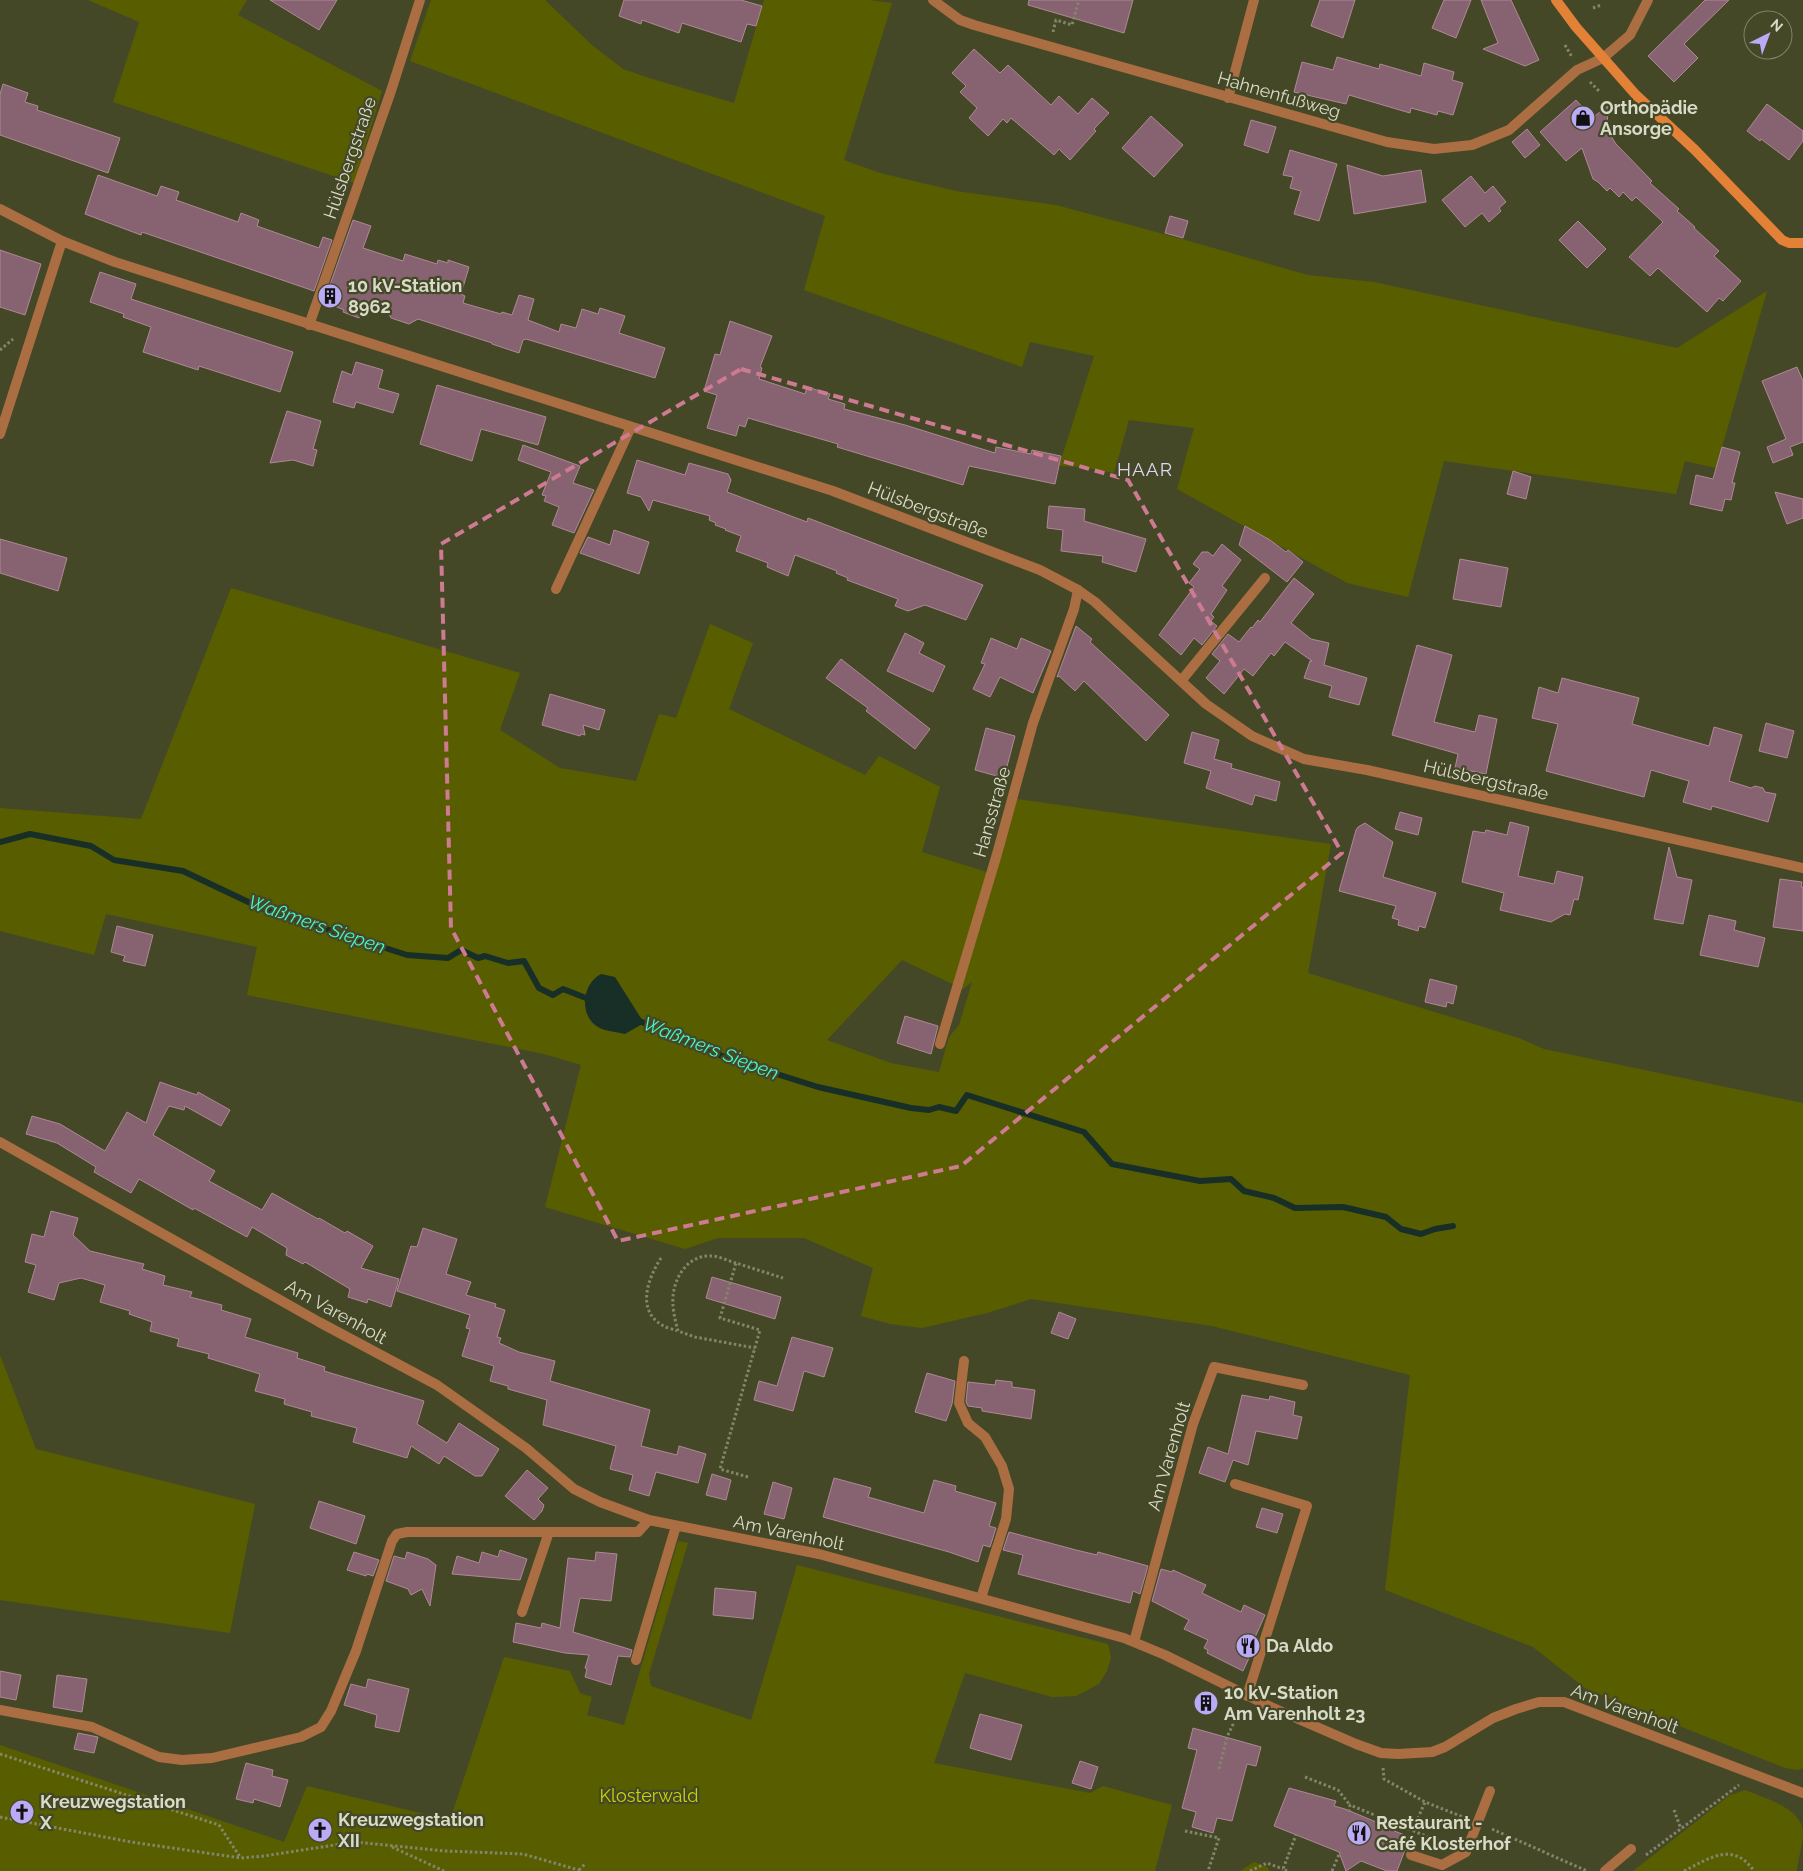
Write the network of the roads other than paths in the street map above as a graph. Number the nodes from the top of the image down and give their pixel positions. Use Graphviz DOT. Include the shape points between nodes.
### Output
graph roads {
  1 [pos="420,0"];
  2 [pos="933,0"];
  3 [pos="1254,0"];
  4 [pos="1556,0"];
  5 [pos="1648,0"];
  6 [pos="1603,58"];
  7 [pos="1228,98"];
  8 [pos="0,209"];
  9 [pos="62,241"];
  10 [pos="1803,243"];
  11 [pos="309,325"];
  12 [pos="631,427"];
  13 [pos="0,434"];
  14 [pos="1265,578"];
  15 [pos="556,589"];
  16 [pos="1078,590"];
  17 [pos="1181,681"];
  18 [pos="1803,868"];
  19 [pos="940,1044"];
  20 [pos="0,1142"];
  21 [pos="964,1361"];
  22 [pos="1303,1385"];
  23 [pos="1235,1484"];
  24 [pos="649,1520"];
  25 [pos="676,1526"];
  26 [pos="549,1532"];
  27 [pos="981,1598"];
  28 [pos="522,1612"];
  29 [pos="1134,1642"];
  30 [pos="636,1660"];
  31 [pos="1247,1696"];
  32 [pos="0,1710"];
  33 [pos="1490,1791"];
  34 [pos="1803,1793"];
  35 [pos="1631,1849"];
  36 [pos="1412,1855"];
  37 [pos="1605,1871"];
  1 -- 11 [label="street, Hülsbergstraße"];
  2 -- 7 [label="street, Hahnenfußweg" via="967,22"];
  3 -- 7 [label="street"];
  4 -- 6 [label="street"];
  5 -- 6 [label="street, Hahnenfußweg" via="1630,35"];
  6 -- 7 [label="street, Hahnenfußweg" via="1577,70 1510,130 1472,145 1434,149 1388,142"];
  6 -- 10 [label="street" via="1782,240"];
  8 -- 9 [label="street, Hülsbergstraße"];
  9 -- 11 [label="street, Hülsbergstraße" via="124,266"];
  9 -- 13 [label="street"];
  11 -- 12 [label="street, Hülsbergstraße"];
  12 -- 15 [label="street"];
  12 -- 16 [label="street, Hülsbergstraße" via="833,491 1040,570"];
  14 -- 17 [label="street"];
  16 -- 17 [label="street, Hülsbergstraße"];
  16 -- 19 [label="street, Hansstraße" via="1033,723"];
  17 -- 18 [label="street, Hülsbergstraße" via="1224,718 1252,736 1304,759 1367,770"];
  20 -- 24 [label="street, Am Varenholt" via="437,1385 526,1448 574,1488 621,1511"];
  21 -- 27 [label="street" via="958,1403 968,1422 985,1437 1002,1466 1009,1489 1006,1519"];
  22 -- 29 [label="street, Am Varenholt" via="1214,1367 1193,1424"];
  23 -- 31 [label="street" via="1307,1506"];
  24 -- 25 [label="street, Am Varenholt"];
  24 -- 26 [label="street" via="638,1532"];
  25 -- 27 [label="street, Am Varenholt" via="819,1554"];
  25 -- 30 [label="street"];
  26 -- 28 [label="street"];
  26 -- 32 [label="street" via="397,1534 332,1711 321,1727 301,1737 212,1758 182,1760 159,1757 92,1727"];
  27 -- 29 [label="street, Am Varenholt"];
  29 -- 31 [label="street, Am Varenholt"];
  31 -- 34 [label="street, Am Varenholt" via="1356,1744 1381,1753 1398,1754 1426,1753 1445,1747 1493,1718 1516,1709 1539,1702 1564,1702"];
  33 -- 36 [label="street" via="1466,1852 1442,1865"];
  35 -- 37 [label="street"];
}
